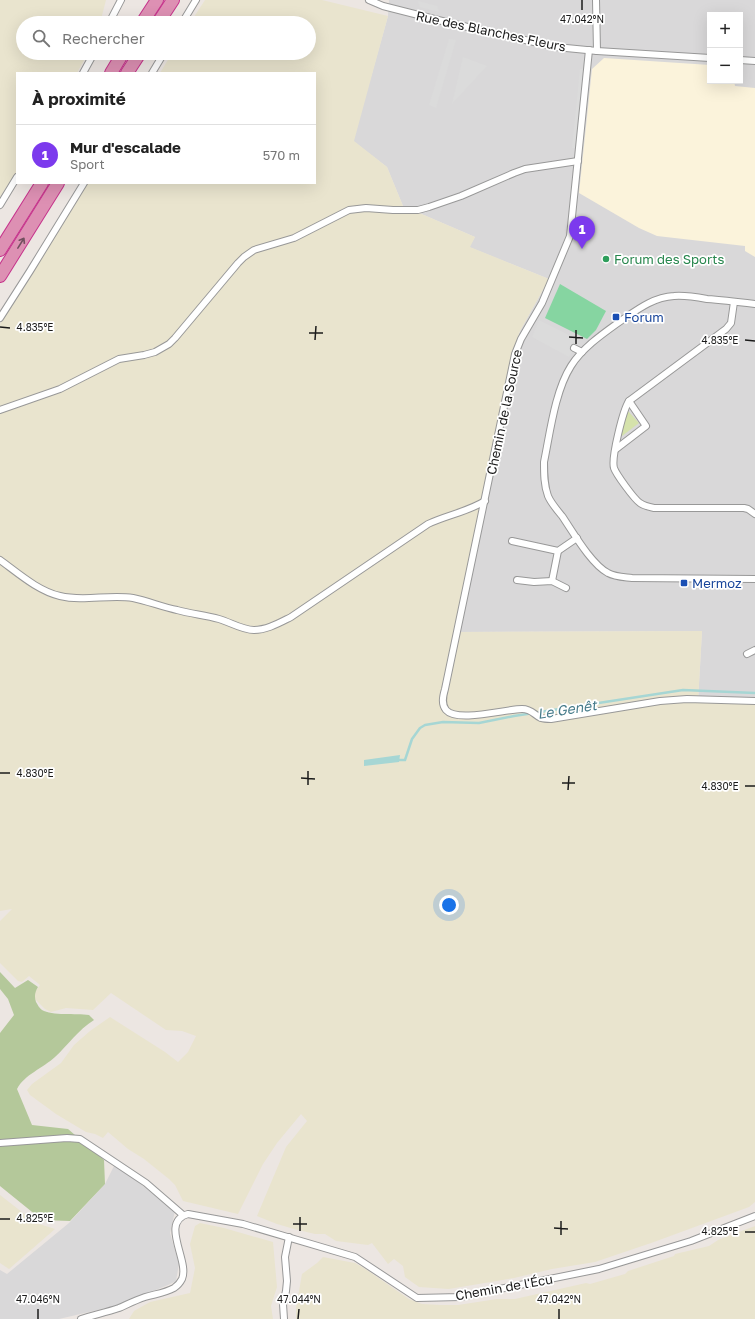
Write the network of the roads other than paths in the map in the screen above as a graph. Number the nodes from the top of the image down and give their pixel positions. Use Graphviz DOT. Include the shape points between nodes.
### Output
graph roads {
  1 [pos="121,0"];
  2 [pos="157,0"];
  3 [pos="173,0"];
  4 [pos="196,0"];
  5 [pos="369,0"];
  6 [pos="596,0"];
  7 [pos="113,16"];
  8 [pos="147,16"];
  9 [pos="163,16"];
  10 [pos="186,16"];
  11 [pos="589,50"];
  12 [pos="597,51"];
  13 [pos="707,58"];
  14 [pos="90,60"];
  15 [pos="119,60"];
  16 [pos="135,60"];
  17 [pos="160,60"];
  18 [pos="743,60"];
  19 [pos="755,61"];
  20 [pos="84,72"];
  21 [pos="112,72"];
  22 [pos="128,72"];
  23 [pos="153,72"];
  24 [pos="578,162"];
  25 [pos="16,179"];
  26 [pos="41,184"];
  27 [pos="57,184"];
  28 [pos="83,184"];
  29 [pos="0,205"];
  30 [pos="0,250"];
  31 [pos="0,276"];
  32 [pos="734,302"];
  33 [pos="755,304"];
  34 [pos="0,318"];
  35 [pos="574,348"];
  36 [pos="582,352"];
  37 [pos="629,402"];
  38 [pos="0,410"];
  39 [pos="616,449"];
  40 [pos="485,501"];
  41 [pos="755,514"];
  42 [pos="577,538"];
  43 [pos="512,541"];
  44 [pos="558,550"];
  45 [pos="0,560"];
  46 [pos="755,579"];
  47 [pos="517,580"];
  48 [pos="552,581"];
  49 [pos="566,588"];
  50 [pos="755,650"];
  51 [pos="747,654"];
  52 [pos="755,701"];
  53 [pos="0,1143"];
  54 [pos="183,1215"];
  55 [pos="755,1216"];
  56 [pos="289,1238"];
  57 [pos="82,1319"];
  58 [pos="284,1319"];
  1 -- 7 [label="street"];
  2 -- 8 [label="highway"];
  3 -- 9 [label="highway"];
  4 -- 10 [label="street"];
  5 -- 11 [label="street, Rue des Blanches Fleurs" via="383,6 520,40"];
  6 -- 12 [label="street"];
  11 -- 12 [label="street, Rue des Blanches Fleurs"];
  11 -- 24 [label="street, Chemin de la Source"];
  12 -- 13 [label="street, Rue des Blanches Fleurs"];
  14 -- 20 [label="street"];
  15 -- 21 [label="highway"];
  16 -- 22 [label="highway"];
  17 -- 23 [label="street"];
  18 -- 19 [label="street"];
  24 -- 38 [label="street" via="520,171 429,207 405,211 366,208 349,210 294,238 254,250 238,263 175,338 163,348 149,354 118,359 60,389"];
  24 -- 40 [label="street, Chemin de la Source" via="570,236 533,327 522,339 516,354"];
  25 -- 29 [label="street"];
  26 -- 30 [label="highway"];
  31 -- 27 [label="highway, one-way"];
  28 -- 34 [label="street"];
  32 -- 33 [label="street"];
  32 -- 36 [label="street" via="674,296 656,300 631,314"];
  32 -- 37 [label="street" via="731,323 726,329"];
  35 -- 36 [label="street"];
  36 -- 42 [label="street" via="571,366 559,392 544,462 545,484 549,498"];
  37 -- 39 [label="street" via="623,414"];
  37 -- 39 [label="street" via="646,426"];
  39 -- 41 [label="street" via="616,472 637,500 646,506 744,508"];
  40 -- 45 [label="street" via="428,524 291,617 270,627 252,630 148,601 59,596 37,586"];
  40 -- 52 [label="street, Chemin de la Source" via="443,701 450,713 460,715 523,709 532,711 541,718 551,719 687,699"];
  42 -- 44 [label="street"];
  42 -- 46 [label="street" via="598,565 608,573 620,577"];
  43 -- 44 [label="street"];
  44 -- 48 [label="street"];
  47 -- 48 [label="street"];
  48 -- 49 [label="street"];
  50 -- 51 [label="street"];
  53 -- 54 [label="street" via="80,1138 146,1183"];
  54 -- 56 [label="street, Chemin de l'Écu" via="194,1214 243,1224"];
  54 -- 57 [label="street" via="175,1232 184,1273 176,1287"];
  55 -- 56 [label="street, Chemin de l'Écu" via="691,1241 599,1269 460,1297 417,1298 355,1257"];
  56 -- 58 [label="street" via="285,1257 287,1281 283,1304"];
}
